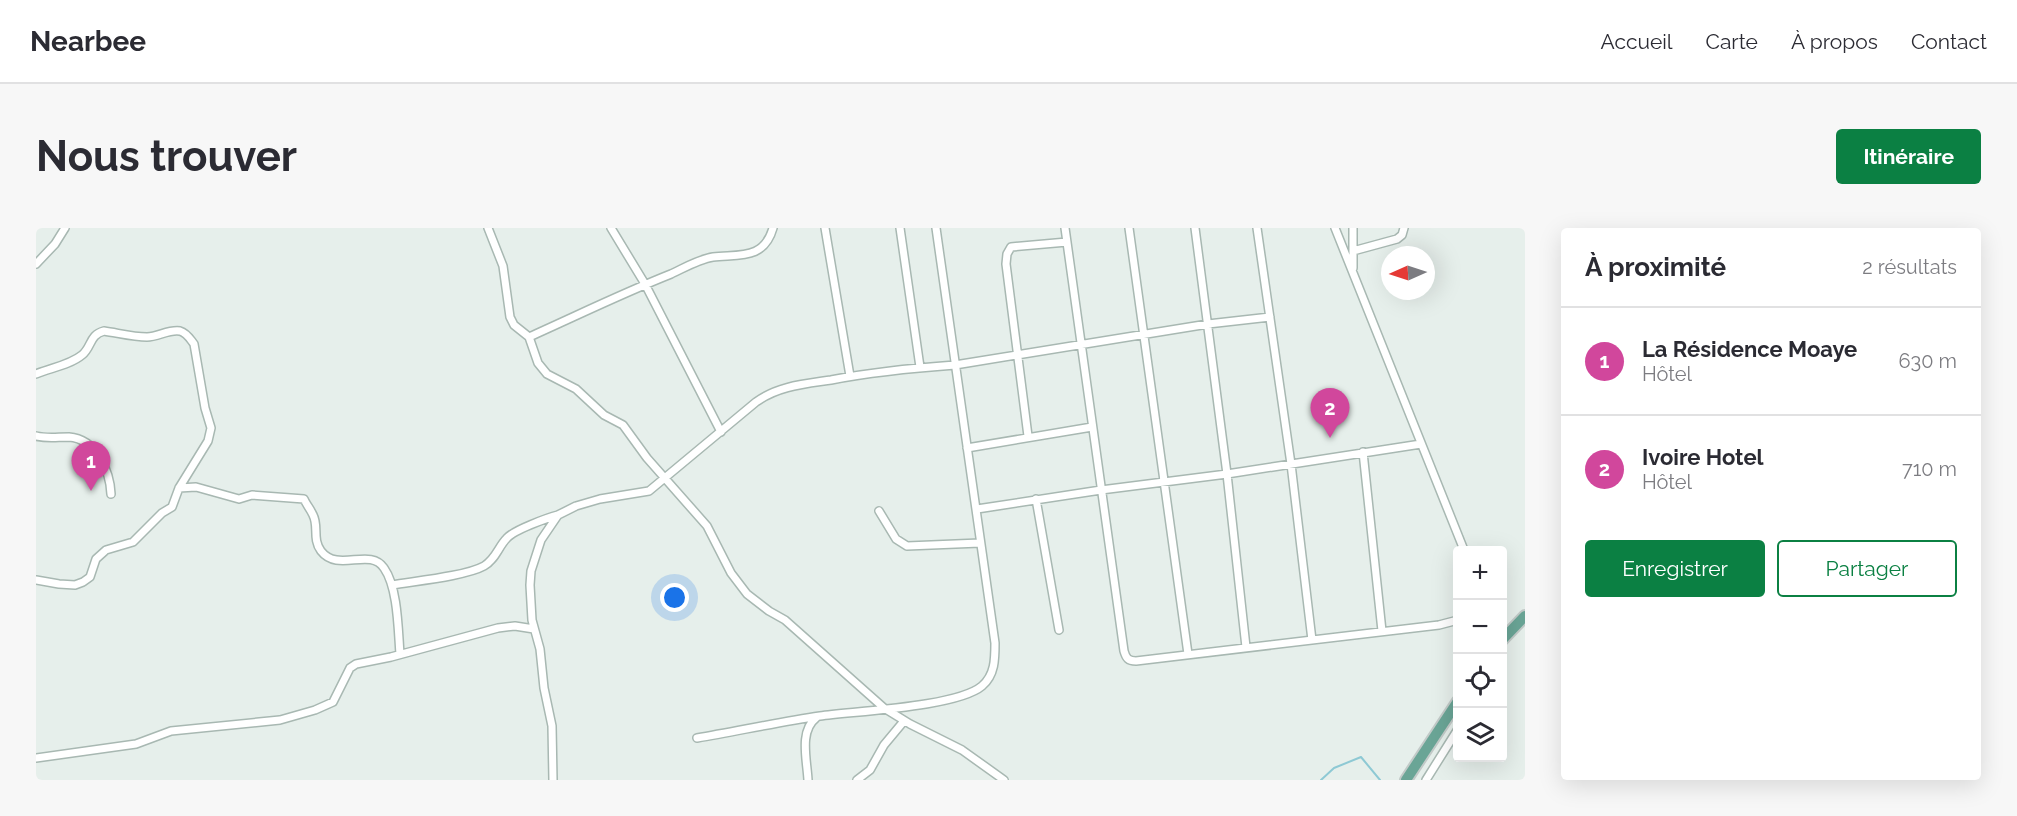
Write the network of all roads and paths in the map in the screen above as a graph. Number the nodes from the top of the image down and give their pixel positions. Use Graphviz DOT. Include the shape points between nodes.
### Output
graph roads {
  1 [pos="65,228"];
  2 [pos="488,228"];
  3 [pos="611,228"];
  4 [pos="773,228"];
  5 [pos="825,228"];
  6 [pos="900,228"];
  7 [pos="936,228"];
  8 [pos="1065,228"];
  9 [pos="1129,228"];
  10 [pos="1195,228"];
  11 [pos="1257,228"];
  12 [pos="1335,228"];
  13 [pos="1353,228"];
  14 [pos="1404,228"];
  15 [pos="1067,242"];
  16 [pos="1353,251"];
  17 [pos="48,253"];
  18 [pos="36,258"];
  19 [pos="36,264"];
  20 [pos="1353,274"];
  21 [pos="645,284"];
  22 [pos="1270,317"];
  23 [pos="1208,324"];
  24 [pos="1144,335"];
  25 [pos="529,337"];
  26 [pos="1080,346"];
  27 [pos="1018,355"];
  28 [pos="955,365"];
  29 [pos="920,367"];
  30 [pos="36,374"];
  31 [pos="850,376"];
  32 [pos="1092,427"];
  33 [pos="721,432"];
  34 [pos="36,436"];
  35 [pos="1029,436"];
  36 [pos="1421,444"];
  37 [pos="967,448"];
  38 [pos="1363,452"];
  39 [pos="1291,464"];
  40 [pos="1227,474"];
  41 [pos="664,479"];
  42 [pos="1163,483"];
  43 [pos="179,488"];
  44 [pos="1101,490"];
  45 [pos="111,494"];
  46 [pos="1036,499"];
  47 [pos="977,509"];
  48 [pos="879,511"];
  49 [pos="558,515"];
  50 [pos="980,543"];
  51 [pos="1462,546"];
  52 [pos="36,580"];
  53 [pos="392,585"];
  54 [pos="1525,615"];
  55 [pos="1453,621"];
  56 [pos="534,629"];
  57 [pos="1059,630"];
  58 [pos="1382,631"];
  59 [pos="1507,635"];
  60 [pos="1312,640"];
  61 [pos="1246,647"];
  62 [pos="400,654"];
  63 [pos="1188,654"];
  64 [pos="884,708"];
  65 [pos="1453,708"];
  66 [pos="818,716"];
  67 [pos="904,721"];
  68 [pos="1453,737"];
  69 [pos="697,738"];
  70 [pos="36,758"];
  71 [pos="553,780"];
  72 [pos="808,780"];
  73 [pos="857,780"];
  74 [pos="1004,780"];
  75 [pos="1406,780"];
  76 [pos="1426,780"];
  1 -- 17 [label="street"];
  2 -- 25 [label="street" via="502,266 513,325"];
  3 -- 21 [label="street"];
  4 -- 21 [label="street" via="764,246 750,254 712,257"];
  5 -- 31 [label="street"];
  6 -- 29 [label="street"];
  7 -- 28 [label="street"];
  8 -- 15 [label="street"];
  9 -- 24 [label="street"];
  10 -- 23 [label="street"];
  11 -- 22 [label="street"];
  12 -- 20 [label="street"];
  13 -- 16 [label="street"];
  14 -- 16 [label="street" via="1397,239"];
  15 -- 26 [label="street"];
  15 -- 27 [label="street" via="1020,245 1011,247 1007,254"];
  16 -- 20 [label="street"];
  17 -- 18 [label="street"];
  17 -- 19 [label="street"];
  20 -- 36 [label="street"];
  21 -- 25 [label="street"];
  21 -- 33 [label="street"];
  22 -- 23 [label="street"];
  22 -- 39 [label="street"];
  23 -- 24 [label="street"];
  23 -- 40 [label="street"];
  24 -- 26 [label="street"];
  24 -- 42 [label="street"];
  25 -- 41 [label="street" via="538,363 547,374 576,389 604,415 623,425"];
  26 -- 27 [label="street"];
  26 -- 32 [label="street"];
  27 -- 28 [label="street"];
  27 -- 35 [label="street"];
  28 -- 29 [label="street"];
  28 -- 37 [label="street"];
  29 -- 31 [label="street"];
  30 -- 43 [label="street" via="79,357 90,339 104,331 145,337 182,331 189,336 194,344 211,428 208,441"];
  31 -- 33 [label="street" via="768,394"];
  32 -- 35 [label="street"];
  32 -- 44 [label="street"];
  33 -- 41 [label="street"];
  34 -- 45 [label="street" via="70,437 88,446 106,466"];
  35 -- 37 [label="street"];
  36 -- 38 [label="street"];
  36 -- 51 [label="street"];
  37 -- 47 [label="street"];
  38 -- 39 [label="street"];
  38 -- 58 [label="street"];
  39 -- 40 [label="street"];
  39 -- 60 [label="street"];
  40 -- 42 [label="street"];
  40 -- 61 [label="street"];
  41 -- 49 [label="street" via="643,493 589,501"];
  41 -- 64 [label="street" via="707,526 731,573 747,594 785,620"];
  42 -- 44 [label="street"];
  42 -- 63 [label="street"];
  43 -- 52 [label="street" via="172,507 133,542 106,550 96,559 90,578 75,585"];
  43 -- 53 [label="street" via="196,487 239,498 252,495 303,499 314,516 315,539 321,551 339,561 372,559 385,568"];
  44 -- 46 [label="street"];
  44 -- 63 [label="street" via="1127,658 1136,661"];
  46 -- 47 [label="street"];
  46 -- 57 [label="street"];
  47 -- 50 [label="street"];
  48 -- 50 [label="street" via="896,539 907,546"];
  49 -- 53 [label="street" via="510,535 482,567"];
  49 -- 56 [label="street" via="541,540 531,571"];
  50 -- 64 [label="street" via="995,643 990,676 981,687 956,697"];
  53 -- 62 [label="street"];
  54 -- 59 [label="main road"];
  55 -- 58 [label="street"];
  56 -- 62 [label="street" via="498,628"];
  56 -- 71 [label="street" via="552,726"];
  58 -- 60 [label="street"];
  60 -- 61 [label="street"];
  61 -- 63 [label="street"];
  62 -- 70 [label="street" via="356,664 350,668 333,702 315,710 280,720 171,731 136,744"];
  64 -- 66 [label="street"];
  64 -- 67 [label="street"];
  65 -- 75 [label="main road"];
  66 -- 69 [label="street"];
  66 -- 72 [label="street" via="807,726"];
  67 -- 73 [label="street" via="870,770"];
  67 -- 74 [label="street" via="962,750"];
  68 -- 76 [label="street"];
}
